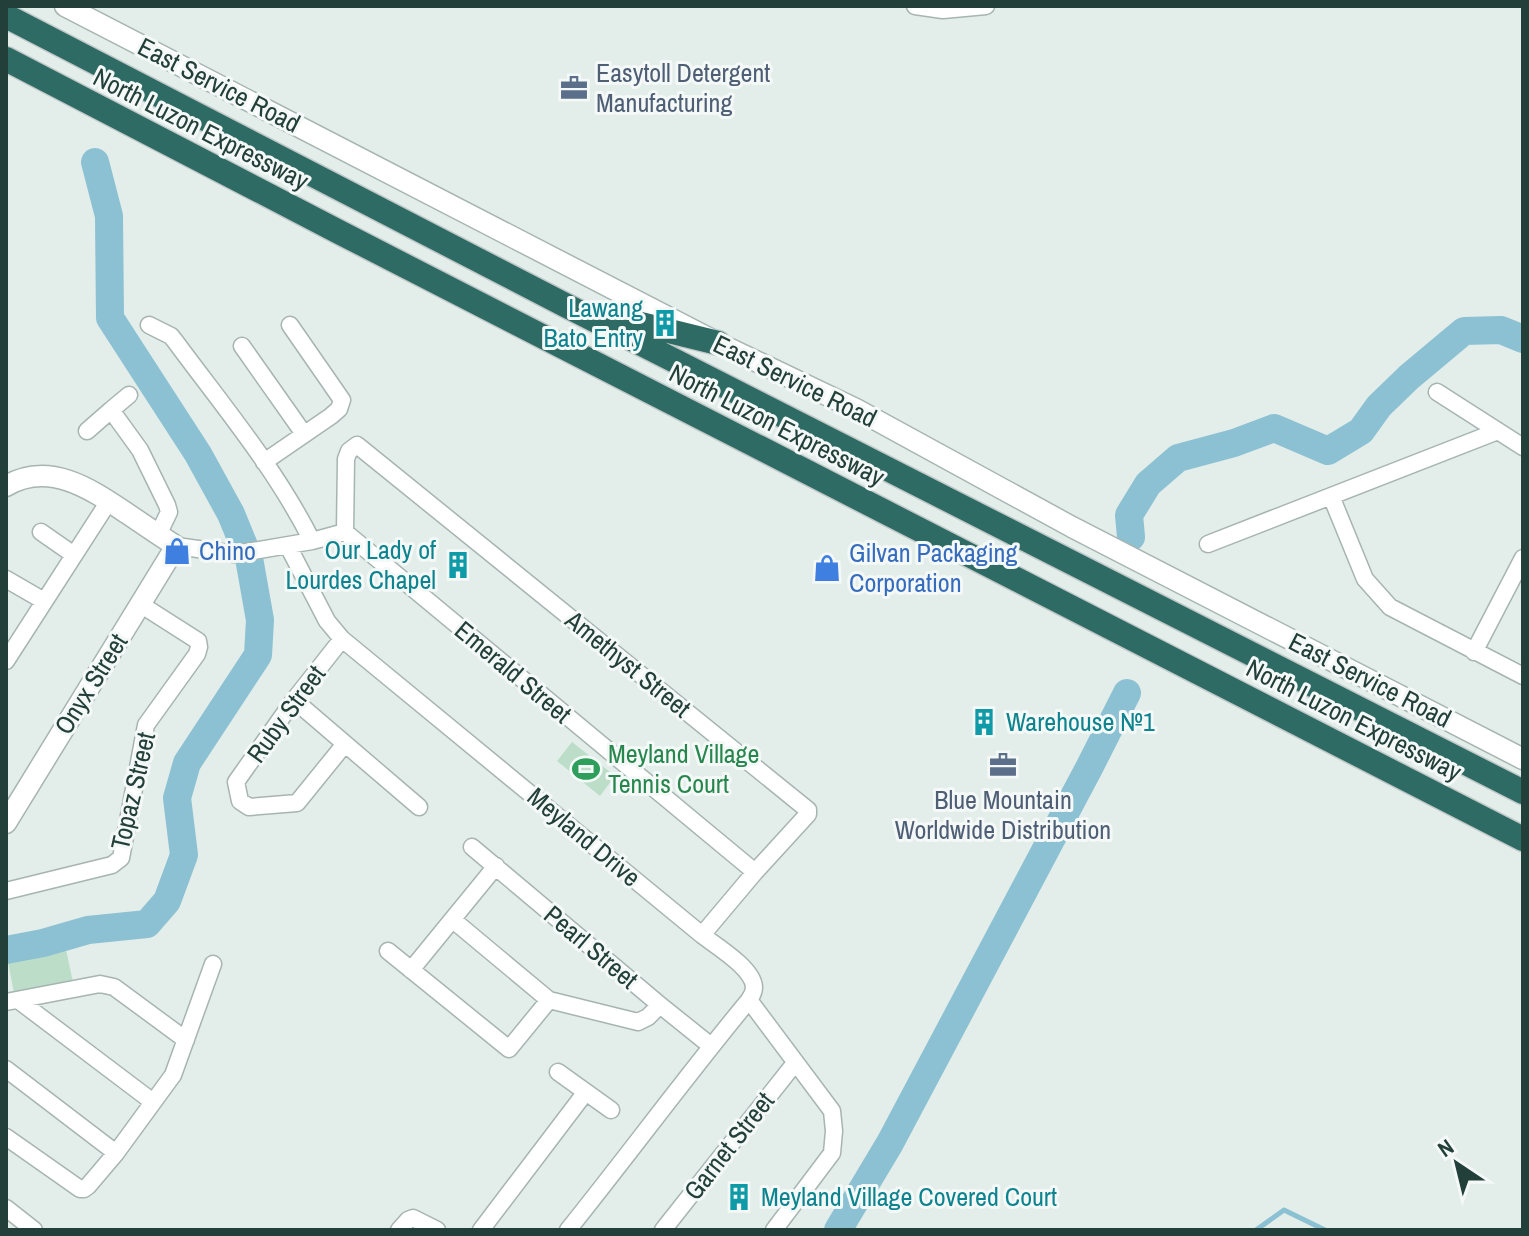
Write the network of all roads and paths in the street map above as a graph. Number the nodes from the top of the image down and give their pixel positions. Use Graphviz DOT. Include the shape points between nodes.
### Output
graph roads {
  1 [pos="65,6"];
  2 [pos="915,6"];
  3 [pos="986,6"];
  4 [pos="6,16"];
  5 [pos="6,59"];
  6 [pos="567,306"];
  7 [pos="149,325"];
  8 [pos="290,325"];
  9 [pos="718,343"];
  10 [pos="242,346"];
  11 [pos="1437,392"];
  12 [pos="129,395"];
  13 [pos="111,410"];
  14 [pos="87,431"];
  15 [pos="1498,431"];
  16 [pos="304,434"];
  17 [pos="1523,447"];
  18 [pos="264,462"];
  19 [pos="6,486"];
  20 [pos="1331,496"];
  21 [pos="109,501"];
  22 [pos="41,532"];
  23 [pos="345,532"];
  24 [pos="158,535"];
  25 [pos="312,541"];
  26 [pos="1208,544"];
  27 [pos="176,546"];
  28 [pos="288,546"];
  29 [pos="74,555"];
  30 [pos="1523,558"];
  31 [pos="6,579"];
  32 [pos="44,601"];
  33 [pos="140,604"];
  34 [pos="342,639"];
  35 [pos="9,651"];
  36 [pos="1474,652"];
  37 [pos="1523,676"];
  38 [pos="294,700"];
  39 [pos="344,745"];
  40 [pos="1523,759"];
  41 [pos="1523,792"];
  42 [pos="419,807"];
  43 [pos="6,823"];
  44 [pos="1523,839"];
  45 [pos="472,847"];
  46 [pos="496,866"];
  47 [pos="755,872"];
  48 [pos="6,891"];
  49 [pos="453,920"];
  50 [pos="702,935"];
  51 [pos="388,951"];
  52 [pos="213,964"];
  53 [pos="411,970"];
  54 [pos="549,1000"];
  55 [pos="749,1000"];
  56 [pos="12,1001"];
  57 [pos="660,1005"];
  58 [pos="186,1040"];
  59 [pos="711,1046"];
  60 [pos="795,1063"];
  61 [pos="6,1069"];
  62 [pos="558,1072"];
  63 [pos="585,1093"];
  64 [pos="153,1102"];
  65 [pos="611,1110"];
  66 [pos="6,1137"];
  67 [pos="116,1153"];
  68 [pos="6,1208"];
  69 [pos="571,1229"];
  70 [pos="34,1230"];
  71 [pos="399,1230"];
  72 [pos="437,1230"];
  73 [pos="481,1230"];
  74 [pos="663,1230"];
  75 [pos="774,1230"];
  1 -- 9 [label="street, East Service Road"];
  2 -- 3 [label="street"];
  4 -- 6 [label="highway, North Luzon Expressway"];
  5 -- 44 [label="highway, North Luzon Expressway"];
  6 -- 9 [label="highway"];
  6 -- 41 [label="highway, North Luzon Expressway"];
  7 -- 18 [label="street" via="171,336"];
  8 -- 16 [label="street" via="342,400 339,409"];
  9 -- 40 [label="street, East Service Road" via="856,409 1072,527"];
  10 -- 16 [label="street"];
  11 -- 15 [label="street"];
  12 -- 13 [label="street"];
  13 -- 14 [label="street"];
  13 -- 24 [label="street" via="140,450 167,505"];
  15 -- 17 [label="street"];
  15 -- 20 [label="street"];
  16 -- 18 [label="street"];
  18 -- 25 [label="street"];
  19 -- 21 [label="street" via="20,478 57,478"];
  20 -- 26 [label="street"];
  20 -- 36 [label="street" via="1375,592 1390,607"];
  21 -- 24 [label="street"];
  21 -- 29 [label="street"];
  22 -- 29 [label="street"];
  23 -- 25 [label="street"];
  23 -- 47 [label="street, Emerald Street"];
  23 -- 47 [label="street, Amethyst Street" via="346,459 357,445 808,810"];
  24 -- 27 [label="street"];
  25 -- 28 [label="street"];
  27 -- 28 [label="street" via="235,554"];
  27 -- 33 [label="street, Onyx Street"];
  28 -- 34 [label="street, Meyland Drive"];
  29 -- 32 [label="street"];
  30 -- 36 [label="street"];
  31 -- 32 [label="street"];
  32 -- 35 [label="street"];
  33 -- 43 [label="street, Onyx Street"];
  33 -- 48 [label="street, Topaz Street" via="198,641 199,647 146,725 121,858 112,865"];
  34 -- 38 [label="street, Ruby Street"];
  34 -- 50 [label="street, Meyland Drive"];
  36 -- 37 [label="street"];
  38 -- 39 [label="street"];
  38 -- 39 [label="street, Ruby Street" via="236,782 243,804 297,803"];
  39 -- 42 [label="street"];
  45 -- 46 [label="street, Pearl Street"];
  46 -- 49 [label="street"];
  46 -- 57 [label="street, Pearl Street"];
  47 -- 50 [label="street, Amethyst Street"];
  49 -- 53 [label="street"];
  49 -- 54 [label="street"];
  50 -- 55 [label="street, Meyland Drive" via="748,973 754,985"];
  51 -- 53 [label="street"];
  52 -- 58 [label="street"];
  53 -- 54 [label="street" via="509,1049"];
  54 -- 57 [label="street" via="638,1022"];
  55 -- 59 [label="street"];
  55 -- 60 [label="street"];
  56 -- 58 [label="street" via="100,984 114,987"];
  56 -- 64 [label="street"];
  57 -- 59 [label="street, Pearl Street"];
  58 -- 64 [label="street" via="173,1075"];
  59 -- 69 [label="street"];
  60 -- 74 [label="street, Garnet Street"];
  60 -- 75 [label="street" via="832,1111 832,1153"];
  61 -- 67 [label="street"];
  62 -- 63 [label="street"];
  63 -- 65 [label="street"];
  63 -- 73 [label="street"];
  64 -- 67 [label="street"];
  66 -- 67 [label="street" via="80,1189"];
  68 -- 70 [label="street"];
  71 -- 72 [label="street" via="413,1218"];
}
